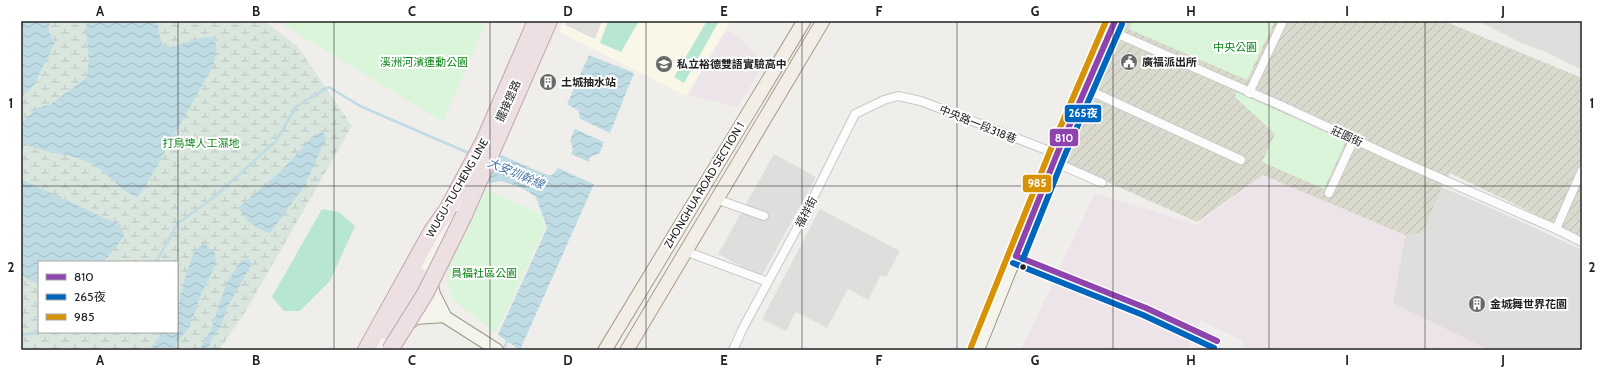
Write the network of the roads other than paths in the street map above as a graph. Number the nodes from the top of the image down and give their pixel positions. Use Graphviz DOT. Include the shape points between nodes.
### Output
graph roads {
  1 [pos="536,21"];
  2 [pos="544,21"];
  3 [pos="549,21"];
  4 [pos="804,21"];
  5 [pos="823,21"];
  6 [pos="1283,21"];
  7 [pos="1113,26"];
  8 [pos="1086,89"];
  9 [pos="1249,93"];
  10 [pos="898,96"];
  11 [pos="1354,139"];
  12 [pos="1057,154"];
  13 [pos="1242,160"];
  14 [pos="1582,170"];
  15 [pos="1102,183"];
  16 [pos="1329,193"];
  17 [pos="716,199"];
  18 [pos="447,210"];
  19 [pos="464,215"];
  20 [pos="764,216"];
  21 [pos="1556,229"];
  22 [pos="1582,242"];
  23 [pos="685,251"];
  24 [pos="428,263"];
  25 [pos="768,282"];
  26 [pos="409,298"];
  27 [pos="445,316"];
  28 [pos="389,343"];
  29 [pos="366,350"];
  30 [pos="376,350"];
  31 [pos="380,350"];
  32 [pos="498,350"];
  33 [pos="605,350"];
  34 [pos="627,350"];
  35 [pos="733,350"];
  36 [pos="978,350"];
  1 -- 18 [label="highway, WUGU-TUCHENG LINE" via="484,141"];
  2 -- 24 [label="street, 擺接堡路" via="486,152"];
  3 -- 19 [label="highway, WUGU-TUCHENG LINE"];
  4 -- 33 [label="main road, ZHONGHUA ROAD SECTION 1"];
  5 -- 17 [label="main road, ZHONGHUA ROAD SECTION 1"];
  6 -- 9 [label="street"];
  7 -- 8 [label="street"];
  7 -- 9 [label="street, 莊園街"];
  8 -- 12 [label="street"];
  8 -- 13 [label="street"];
  9 -- 11 [label="street, 莊園街"];
  10 -- 12 [label="street, 中央路一段318巷" via="921,101"];
  10 -- 25 [label="street, 福祥街" via="856,114"];
  11 -- 16 [label="street"];
  11 -- 21 [label="street, 莊園街"];
  12 -- 15 [label="street" via="1061,165"];
  12 -- 36 [label="street"];
  14 -- 21 [label="street"];
  17 -- 20 [label="street"];
  17 -- 23 [label="main road, ZHONGHUA ROAD SECTION 1"];
  18 -- 26 [label="highway" via="436,242"];
  18 -- 29 [label="highway, WUGU-TUCHENG LINE" via="432,231"];
  19 -- 26 [label="highway, bridge"];
  19 -- 28 [label="highway, WUGU-TUCHENG LINE, bridge" via="425,294"];
  21 -- 22 [label="street, 莊園街"];
  23 -- 25 [label="street"];
  23 -- 34 [label="main road, ZHONGHUA ROAD SECTION 1"];
  24 -- 26 [label="street, 擺接堡路"];
  24 -- 27 [label="street" via="428,274 434,294"];
  25 -- 35 [label="street, 福祥街"];
  26 -- 27 [label="street"];
  26 -- 28 [label="street, 擺接堡路"];
  26 -- 30 [label="highway"];
  27 -- 28 [label="street" via="416,318"];
  27 -- 32 [label="street"];
  28 -- 31 [label="street, 擺接堡路"];
}
